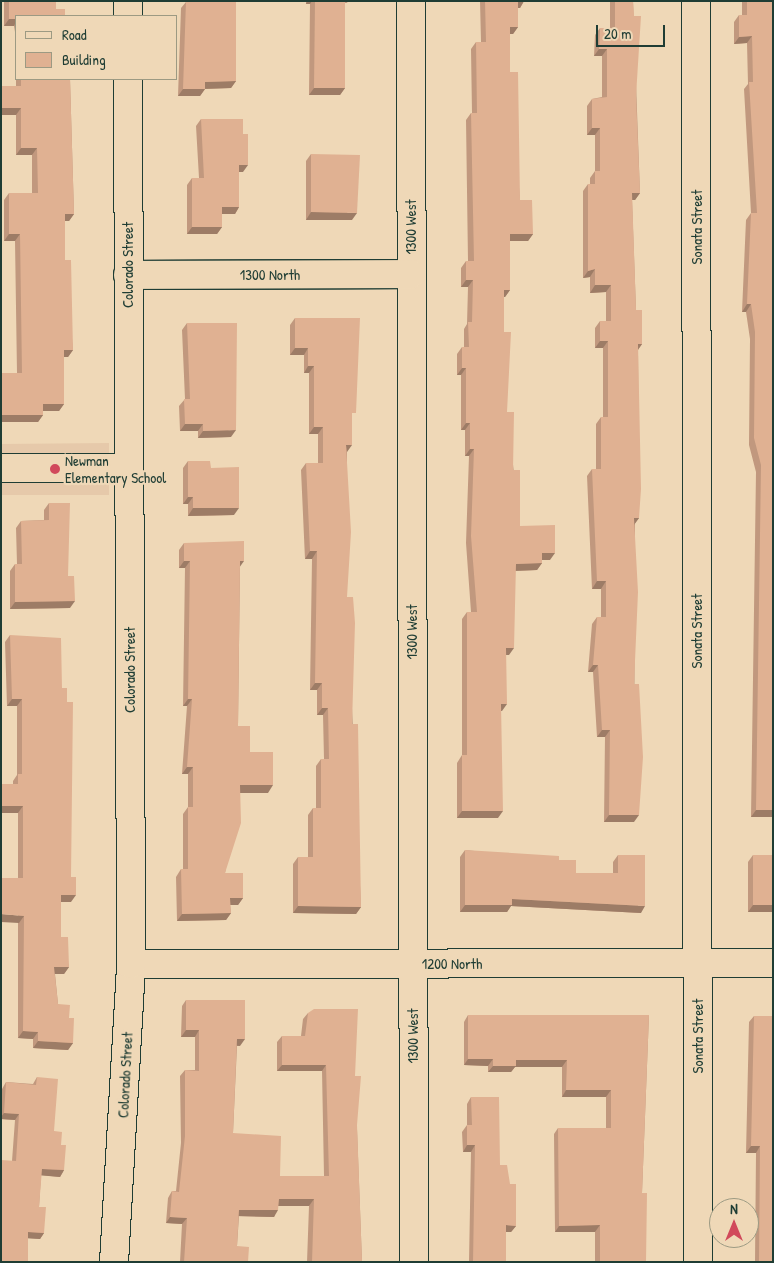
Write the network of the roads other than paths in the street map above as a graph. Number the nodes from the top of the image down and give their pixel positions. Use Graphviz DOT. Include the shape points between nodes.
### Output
graph roads {
  1 [pos="128,1"];
  2 [pos="411,1"];
  3 [pos="696,1"];
  4 [pos="128,15"];
  5 [pos="128,80"];
  6 [pos="411,274"];
  7 [pos="128,276"];
  8 [pos="1,468"];
  9 [pos="128,468"];
  10 [pos="131,964"];
  11 [pos="413,964"];
  12 [pos="698,964"];
  13 [pos="773,964"];
  14 [pos="114,1262"];
  15 [pos="414,1262"];
  16 [pos="698,1262"];
  1 -- 4 [label="street"];
  2 -- 6 [label="street, 1300 West"];
  3 -- 12 [label="street, Sonata Street"];
  5 -- 7 [label="street, Colorado Street"];
  6 -- 7 [label="street, 1300 North"];
  6 -- 11 [label="street, 1300 West"];
  7 -- 9 [label="street, Colorado Street"];
  8 -- 9 [label="street"];
  9 -- 10 [label="street, Colorado Street"];
  10 -- 11 [label="street, 1200 North"];
  10 -- 14 [label="street, Colorado Street"];
  11 -- 12 [label="street, 1200 North"];
  11 -- 15 [label="street, 1300 West"];
  12 -- 13 [label="street, 1200 North"];
  12 -- 16 [label="street, Sonata Street"];
}
